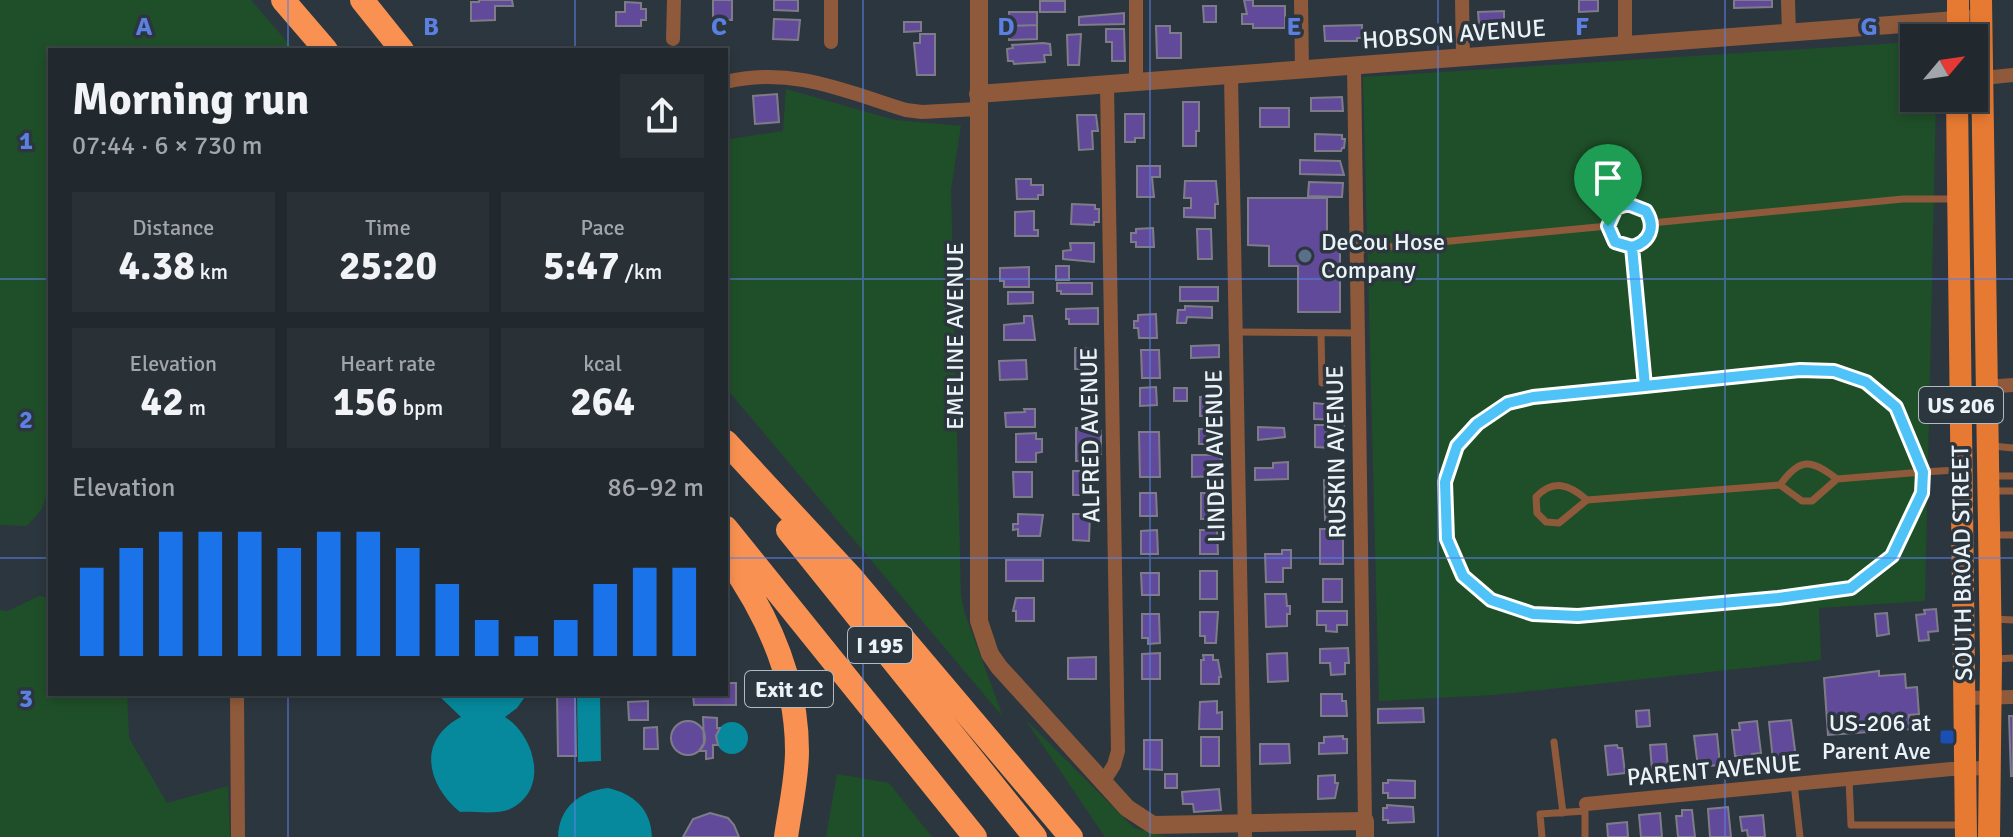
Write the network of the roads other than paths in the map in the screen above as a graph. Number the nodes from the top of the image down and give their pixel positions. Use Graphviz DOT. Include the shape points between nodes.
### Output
graph roads {
  1 [pos="283,0"];
  2 [pos="301,0"];
  3 [pos="362,0"];
  4 [pos="674,0"];
  5 [pos="831,0"];
  6 [pos="979,0"];
  7 [pos="1136,0"];
  8 [pos="1301,0"];
  9 [pos="1462,0"];
  10 [pos="1625,0"];
  11 [pos="1788,0"];
  12 [pos="1968,15"];
  13 [pos="1789,33"];
  14 [pos="673,39"];
  15 [pos="831,42"];
  16 [pos="1625,45"];
  17 [pos="324,48"];
  18 [pos="339,48"];
  19 [pos="400,48"];
  20 [pos="1463,58"];
  21 [pos="1354,66"];
  22 [pos="1302,70"];
  23 [pos="1231,75"];
  24 [pos="2013,75"];
  25 [pos="1988,78"];
  26 [pos="728,82"];
  27 [pos="1136,82"];
  28 [pos="1107,85"];
  29 [pos="978,102"];
  30 [pos="1957,112"];
  31 [pos="1979,112"];
  32 [pos="1958,199"];
  33 [pos="1983,200"];
  34 [pos="1651,223"];
  35 [pos="1608,226"];
  36 [pos="1632,247"];
  37 [pos="1357,250"];
  38 [pos="1235,332"];
  39 [pos="1321,333"];
  40 [pos="1358,333"];
  41 [pos="1322,383"];
  42 [pos="2013,385"];
  43 [pos="1645,386"];
  44 [pos="1985,387"];
  45 [pos="728,444"];
  46 [pos="1987,445"];
  47 [pos="2013,448"];
  48 [pos="728,455"];
  49 [pos="1962,469"];
  50 [pos="1923,472"];
  51 [pos="2013,476"];
  52 [pos="1837,479"];
  53 [pos="1988,484"];
  54 [pos="1780,485"];
  55 [pos="2013,491"];
  56 [pos="1587,500"];
  57 [pos="728,530"];
  58 [pos="1988,535"];
  59 [pos="2013,535"];
  60 [pos="728,559"];
  61 [pos="1990,618"];
  62 [pos="2013,620"];
  63 [pos="2002,658"];
  64 [pos="237,696"];
  65 [pos="2002,697"];
  66 [pos="1965,698"];
  67 [pos="1554,742"];
  68 [pos="1989,768"];
  69 [pos="1964,769"];
  70 [pos="1849,779"];
  71 [pos="1104,781"];
  72 [pos="1794,784"];
  73 [pos="1585,808"];
  74 [pos="1563,813"];
  75 [pos="1365,829"];
  76 [pos="1244,830"];
  77 [pos="1966,831"];
  78 [pos="238,837"];
  79 [pos="786,837"];
  80 [pos="975,837"];
  81 [pos="1035,837"];
  82 [pos="1071,837"];
  83 [pos="1542,837"];
  84 [pos="1585,837"];
  85 [pos="1800,837"];
  86 [pos="1989,837"];
  1 -- 17 [label="highway"];
  2 -- 18 [label="highway"];
  3 -- 19 [label="highway"];
  4 -- 14 [label="street"];
  5 -- 15 [label="street"];
  6 -- 29 [label="street, EMELINE AVENUE"];
  7 -- 27 [label="street"];
  8 -- 22 [label="street"];
  9 -- 20 [label="street"];
  10 -- 16 [label="street"];
  11 -- 13 [label="street"];
  12 -- 13 [label="street, HOBSON AVENUE"];
  13 -- 16 [label="street, HOBSON AVENUE"];
  16 -- 20 [label="street, HOBSON AVENUE"];
  20 -- 21 [label="street, HOBSON AVENUE"];
  21 -- 22 [label="street, HOBSON AVENUE"];
  21 -- 37 [label="street, RUSKIN AVENUE"];
  22 -- 23 [label="street, HOBSON AVENUE"];
  23 -- 27 [label="street, HOBSON AVENUE"];
  23 -- 38 [label="street, LINDEN AVENUE"];
  24 -- 25 [label="street"];
  26 -- 29 [label="street, HOBSON AVENUE" via="755,76 809,80 922,112"];
  27 -- 28 [label="street, HOBSON AVENUE"];
  28 -- 29 [label="street, HOBSON AVENUE"];
  28 -- 71 [label="street, ALFRED AVENUE" via="1118,751"];
  29 -- 71 [label="street, EMELINE AVENUE" via="979,621 999,667"];
  30 -- 32 [label="main road, SOUTH BROAD STREET / US 206"];
  31 -- 33 [label="main road, SOUTH BROAD STREET / US 206"];
  32 -- 33 [label="street"];
  32 -- 34 [label="lane" via="1903,199"];
  32 -- 49 [label="main road, SOUTH BROAD STREET / US 206"];
  33 -- 44 [label="main road, SOUTH BROAD STREET / US 206"];
  34 -- 35 [label="lane" via="1646,211 1628,204 1616,208"];
  34 -- 36 [label="lane" via="1648,236"];
  35 -- 36 [label="lane" via="1615,242"];
  35 -- 37 [label="lane"];
  36 -- 43 [label="lane"];
  37 -- 40 [label="street, RUSKIN AVENUE"];
  38 -- 39 [label="lane"];
  38 -- 76 [label="street, LINDEN AVENUE"];
  39 -- 40 [label="lane"];
  39 -- 41 [label="lane"];
  40 -- 75 [label="street, RUSKIN AVENUE"];
  42 -- 44 [label="street"];
  43 -- 50 [label="lane" via="1834,371 1866,382 1896,407"];
  43 -- 50 [label="lane" via="1508,403 1457,446 1445,482 1447,539 1463,576 1491,600 1533,614 1578,616 1851,588 1892,556 1922,493"];
  44 -- 46 [label="main road, SOUTH BROAD STREET / US 206"];
  45 -- 82 [label="highway" via="852,578"];
  46 -- 47 [label="lane"];
  46 -- 53 [label="main road, SOUTH BROAD STREET / US 206"];
  48 -- 81 [label="highway, I 195"];
  49 -- 50 [label="lane"];
  49 -- 66 [label="main road, SOUTH BROAD STREET / US 206"];
  50 -- 52 [label="lane"];
  51 -- 53 [label="lane"];
  52 -- 54 [label="lane" via="1812,501 1802,501"];
  52 -- 54 [label="lane" via="1810,463 1800,464"];
  53 -- 55 [label="lane"];
  53 -- 58 [label="main road, SOUTH BROAD STREET / US 206"];
  54 -- 56 [label="lane"];
  56 -- 56 [label="lane" via="1559,523 1546,522 1537,513 1536,497 1545,487 1560,485"];
  57 -- 80 [label="highway, I 195"];
  58 -- 59 [label="lane"];
  58 -- 61 [label="main road, SOUTH BROAD STREET / US 206"];
  60 -- 79 [label="highway, Exit 1C" via="764,615 787,679 797,752"];
  61 -- 62 [label="lane"];
  61 -- 63 [label="main road, SOUTH BROAD STREET / US 206"];
  63 -- 65 [label="main road, SOUTH BROAD STREET / US 206"];
  64 -- 78 [label="street"];
  65 -- 66 [label="street"];
  65 -- 68 [label="main road, SOUTH BROAD STREET / US 206"];
  66 -- 69 [label="main road, SOUTH BROAD STREET / US 206"];
  67 -- 74 [label="lane"];
  68 -- 69 [label="street, PARENT AVENUE"];
  68 -- 86 [label="main road, SOUTH BROAD STREET / US 206"];
  69 -- 70 [label="street, PARENT AVENUE"];
  69 -- 77 [label="main road, SOUTH BROAD STREET / US 206"];
  70 -- 72 [label="street, PARENT AVENUE"];
  70 -- 77 [label="lane" via="1851,825"];
  71 -- 76 [label="street, EMELINE AVENUE" via="1127,808 1153,825"];
  72 -- 73 [label="street, PARENT AVENUE"];
  72 -- 85 [label="lane"];
  73 -- 74 [label="lane"];
  73 -- 84 [label="lane"];
  74 -- 83 [label="lane" via="1540,814"];
  75 -- 76 [label="street, EMELINE AVENUE"];
}
